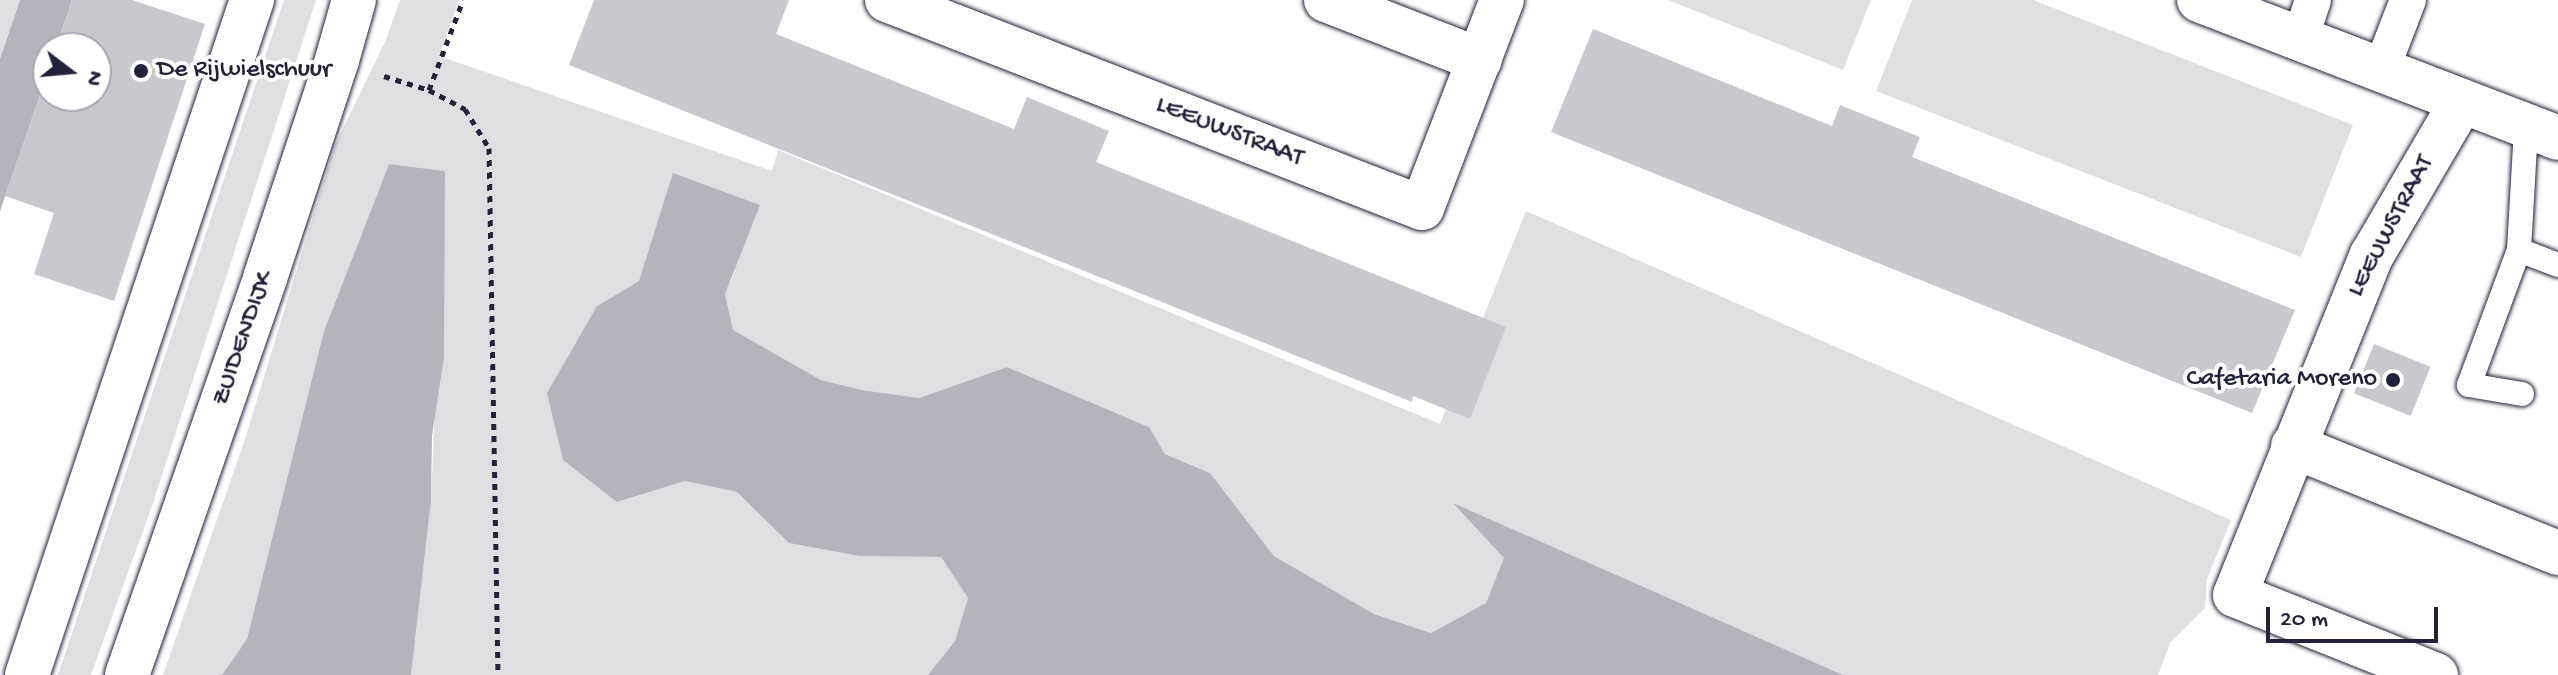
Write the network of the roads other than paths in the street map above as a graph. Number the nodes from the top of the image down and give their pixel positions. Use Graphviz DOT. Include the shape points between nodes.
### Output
graph roads {
  1 [pos="252,0"];
  2 [pos="354,0"];
  3 [pos="887,0"];
  4 [pos="1326,0"];
  5 [pos="1502,0"];
  6 [pos="2199,0"];
  7 [pos="2408,0"];
  8 [pos="2306,20"];
  9 [pos="1480,60"];
  10 [pos="2381,70"];
  11 [pos="2462,101"];
  12 [pos="2542,132"];
  13 [pos="2519,250"];
  14 [pos="2558,265"];
  15 [pos="2522,394"];
  16 [pos="2293,446"];
  17 [pos="2558,553"];
  18 [pos="27,675"];
  19 [pos="127,675"];
  20 [pos="2436,675"];
  1 -- 18 [label="street"];
  2 -- 19 [label="street, ZUIDENDIJK"];
  3 -- 9 [label="street, LEEUWSTRAAT" via="1422,208"];
  4 -- 9 [label="street"];
  5 -- 9 [label="street, LEEUWSTRAAT"];
  6 -- 8 [label="street"];
  7 -- 10 [label="street"];
  8 -- 10 [label="street"];
  10 -- 11 [label="street"];
  11 -- 12 [label="street"];
  11 -- 16 [label="street, LEEUWSTRAAT" via="2372,255"];
  12 -- 13 [label="lane"];
  13 -- 14 [label="lane"];
  13 -- 15 [label="lane" via="2469,385"];
  16 -- 17 [label="street"];
  16 -- 20 [label="street, LEEUWSTRAAT" via="2235,595"];
}
